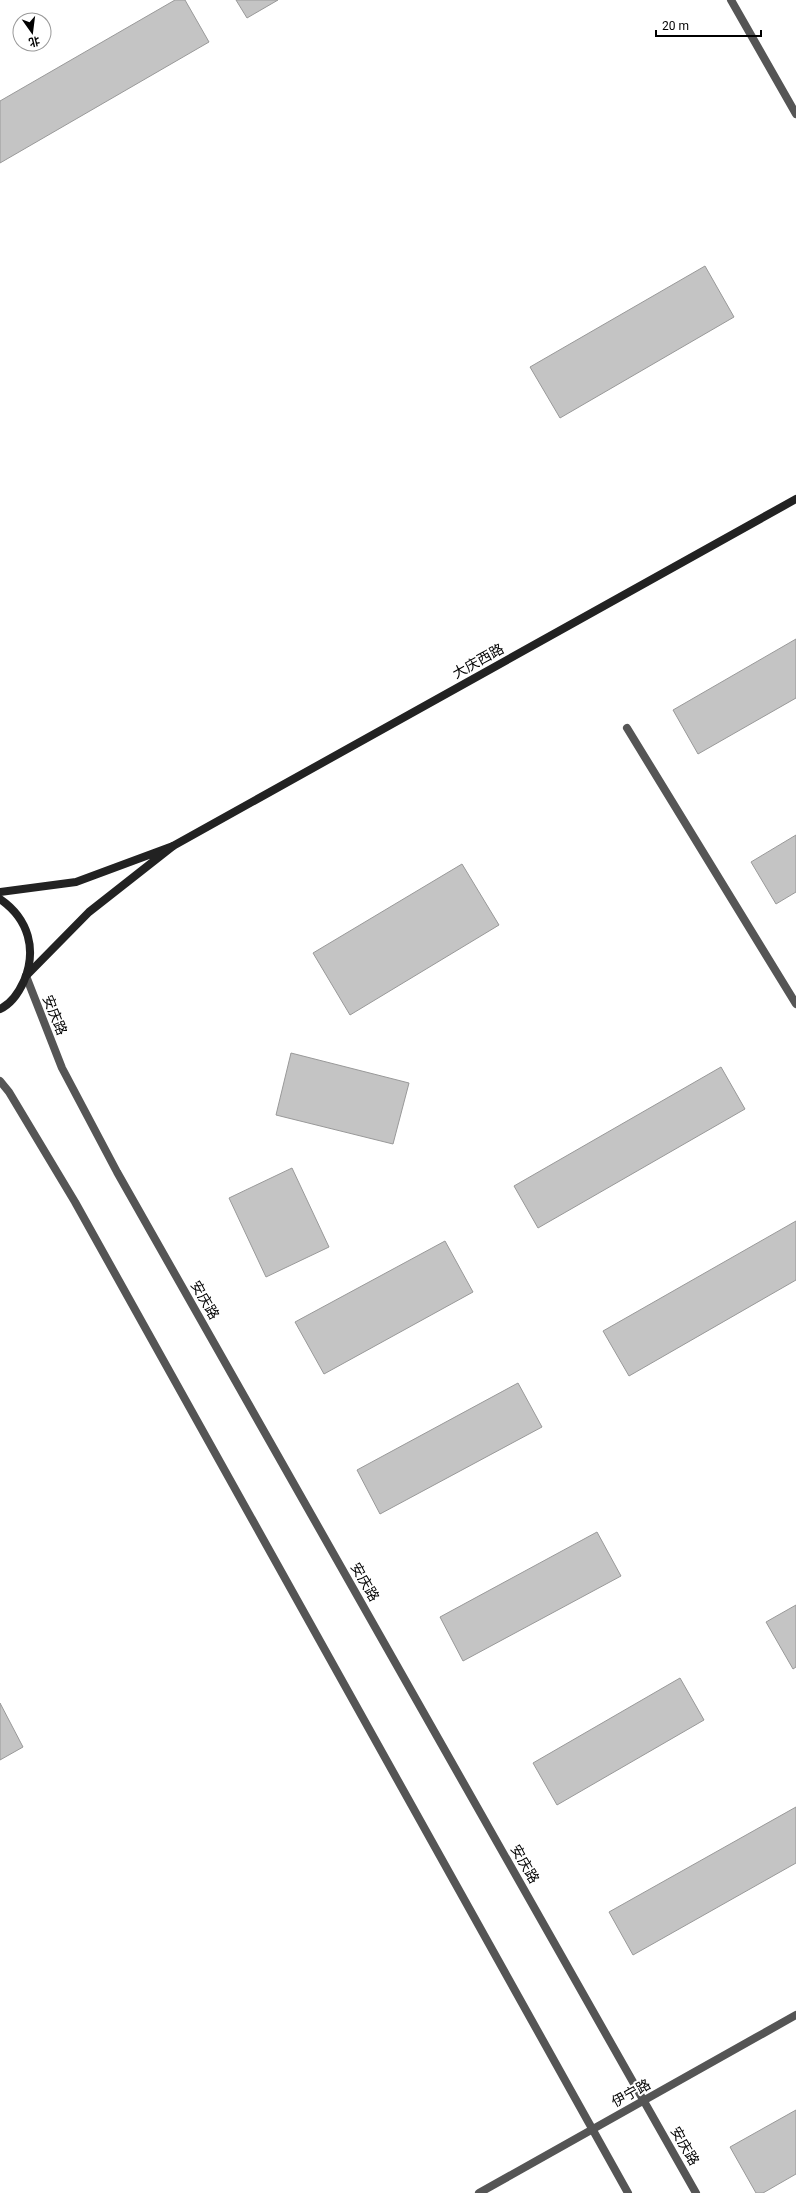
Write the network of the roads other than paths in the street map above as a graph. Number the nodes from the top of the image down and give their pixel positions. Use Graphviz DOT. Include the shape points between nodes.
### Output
graph roads {
  1 [pos="731,0"];
  2 [pos="796,114"];
  3 [pos="796,499"];
  4 [pos="627,728"];
  5 [pos="173,846"];
  6 [pos="0,892"];
  7 [pos="0,899"];
  8 [pos="26,976"];
  9 [pos="796,1004"];
  10 [pos="0,1009"];
  11 [pos="0,1081"];
  12 [pos="796,2015"];
  13 [pos="644,2100"];
  14 [pos="592,2130"];
  15 [pos="479,2193"];
  16 [pos="628,2193"];
  17 [pos="696,2193"];
  1 -- 2 [label="street"];
  3 -- 5 [label="main road, 大庆西路"];
  4 -- 9 [label="street"];
  5 -- 6 [label="main road" via="76,882"];
  5 -- 8 [label="main road" via="90,912"];
  7 -- 8 [label="main road" via="11,907 24,925 31,947 30,969"];
  8 -- 10 [label="main road" via="20,990"];
  8 -- 13 [label="street, 安庆路" via="62,1068 117,1172"];
  11 -- 14 [label="street" via="78,1209"];
  12 -- 13 [label="street, 伊宁路"];
  13 -- 14 [label="street, 伊宁路"];
  13 -- 17 [label="street, 安庆路"];
  14 -- 15 [label="street, 伊宁路"];
  14 -- 16 [label="street"];
}
